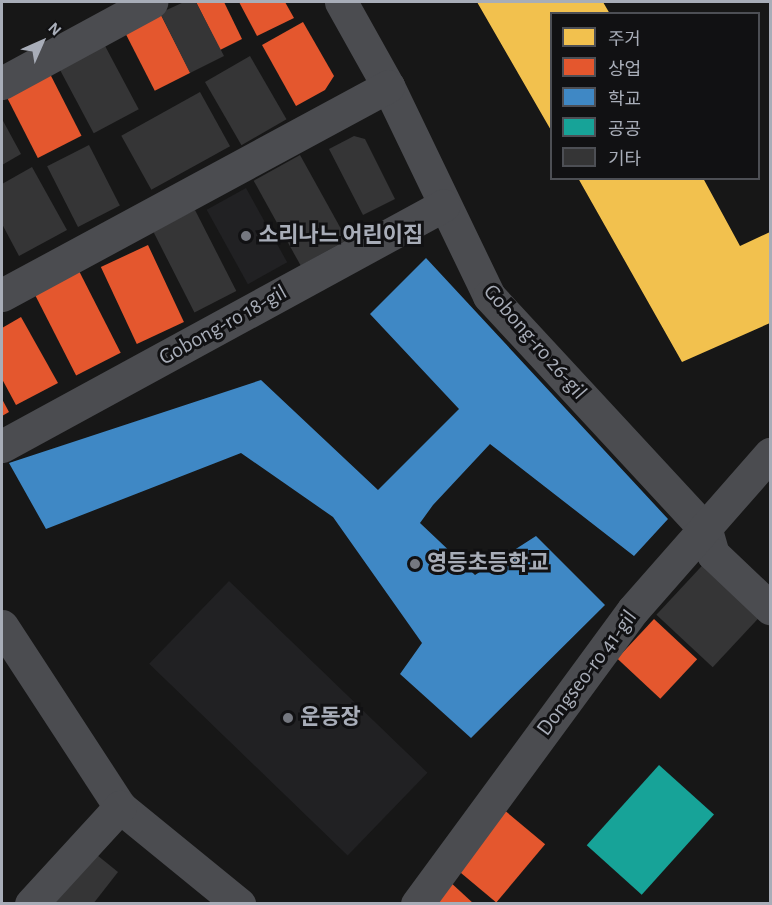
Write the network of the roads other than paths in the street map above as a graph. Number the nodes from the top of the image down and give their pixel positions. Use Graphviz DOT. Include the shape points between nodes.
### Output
graph roads {
  1 [pos="152,2"];
  2 [pos="341,2"];
  3 [pos="2,82"];
  4 [pos="388,86"];
  5 [pos="444,205"];
  6 [pos="2,295"];
  7 [pos="2,446"];
  8 [pos="771,454"];
  9 [pos="706,530"];
  10 [pos="771,608"];
  11 [pos="2,626"];
  12 [pos="120,807"];
  13 [pos="31,903"];
  14 [pos="239,903"];
  15 [pos="417,903"];
  1 -- 3 [label="street"];
  2 -- 4 [label="street, Gobong-ro 26-gil"];
  4 -- 5 [label="street, Gobong-ro 26-gil"];
  4 -- 6 [label="street"];
  5 -- 7 [label="street, Gobong-ro 18-gil"];
  5 -- 9 [label="street, Gobong-ro 26-gil" via="489,296"];
  8 -- 9 [label="street, Dongseo-ro 41-gil"];
  9 -- 10 [label="street, Gobong-ro 26-gil" via="713,554"];
  9 -- 15 [label="street, Dongseo-ro 41-gil" via="633,610"];
  11 -- 12 [label="street"];
  12 -- 13 [label="street"];
  12 -- 14 [label="street"];
}
